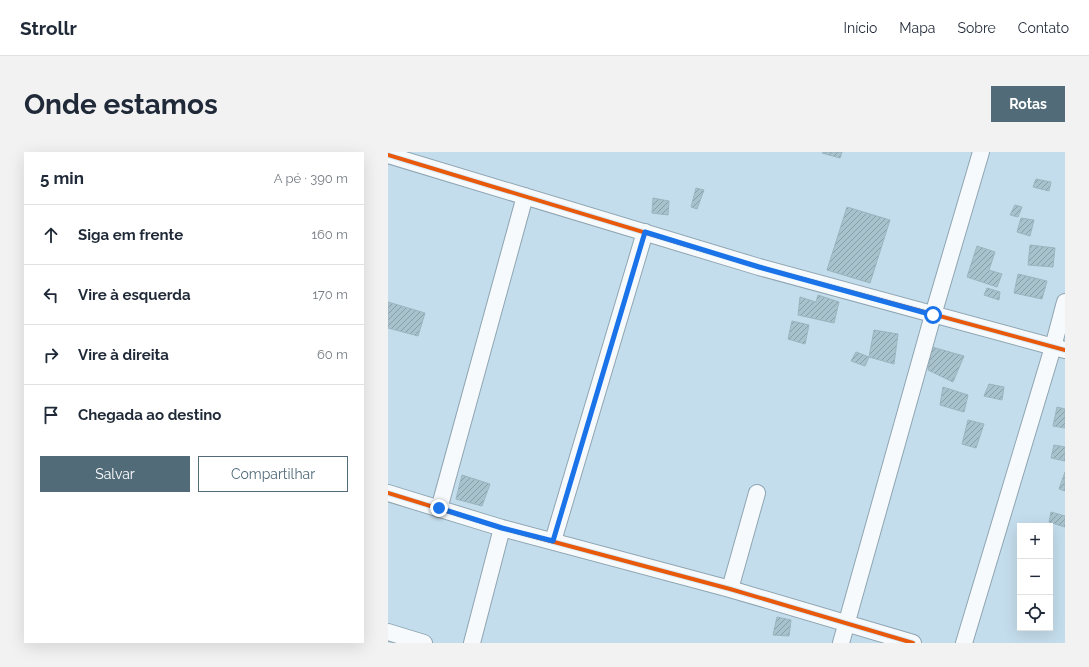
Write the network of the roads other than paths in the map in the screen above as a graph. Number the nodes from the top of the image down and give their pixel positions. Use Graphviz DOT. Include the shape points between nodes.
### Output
graph roads {
  1 [pos="981,152"];
  2 [pos="388,155"];
  3 [pos="525,196"];
  4 [pos="645,232"];
  5 [pos="1065,302"];
  6 [pos="933,315"];
  7 [pos="1059,349"];
  8 [pos="388,493"];
  9 [pos="757,493"];
  10 [pos="439,508"];
  11 [pos="502,528"];
  12 [pos="553,541"];
  13 [pos="730,589"];
  14 [pos="846,624"];
  15 [pos="395,637"];
  16 [pos="424,643"];
  17 [pos="472,643"];
  18 [pos="841,643"];
  19 [pos="913,643"];
  20 [pos="964,643"];
  1 -- 6 [label="street"];
  2 -- 3 [label="street"];
  3 -- 4 [label="street"];
  3 -- 10 [label="street"];
  4 -- 6 [label="street" via="759,267"];
  4 -- 12 [label="street"];
  5 -- 7 [label="street"];
  6 -- 7 [label="street"];
  6 -- 14 [label="street"];
  7 -- 20 [label="street"];
  8 -- 10 [label="street"];
  9 -- 13 [label="street"];
  10 -- 11 [label="street"];
  11 -- 12 [label="street"];
  11 -- 17 [label="street"];
  12 -- 13 [label="street"];
  13 -- 14 [label="street"];
  14 -- 18 [label="street"];
  14 -- 19 [label="street"];
  15 -- 16 [label="street"];
}
